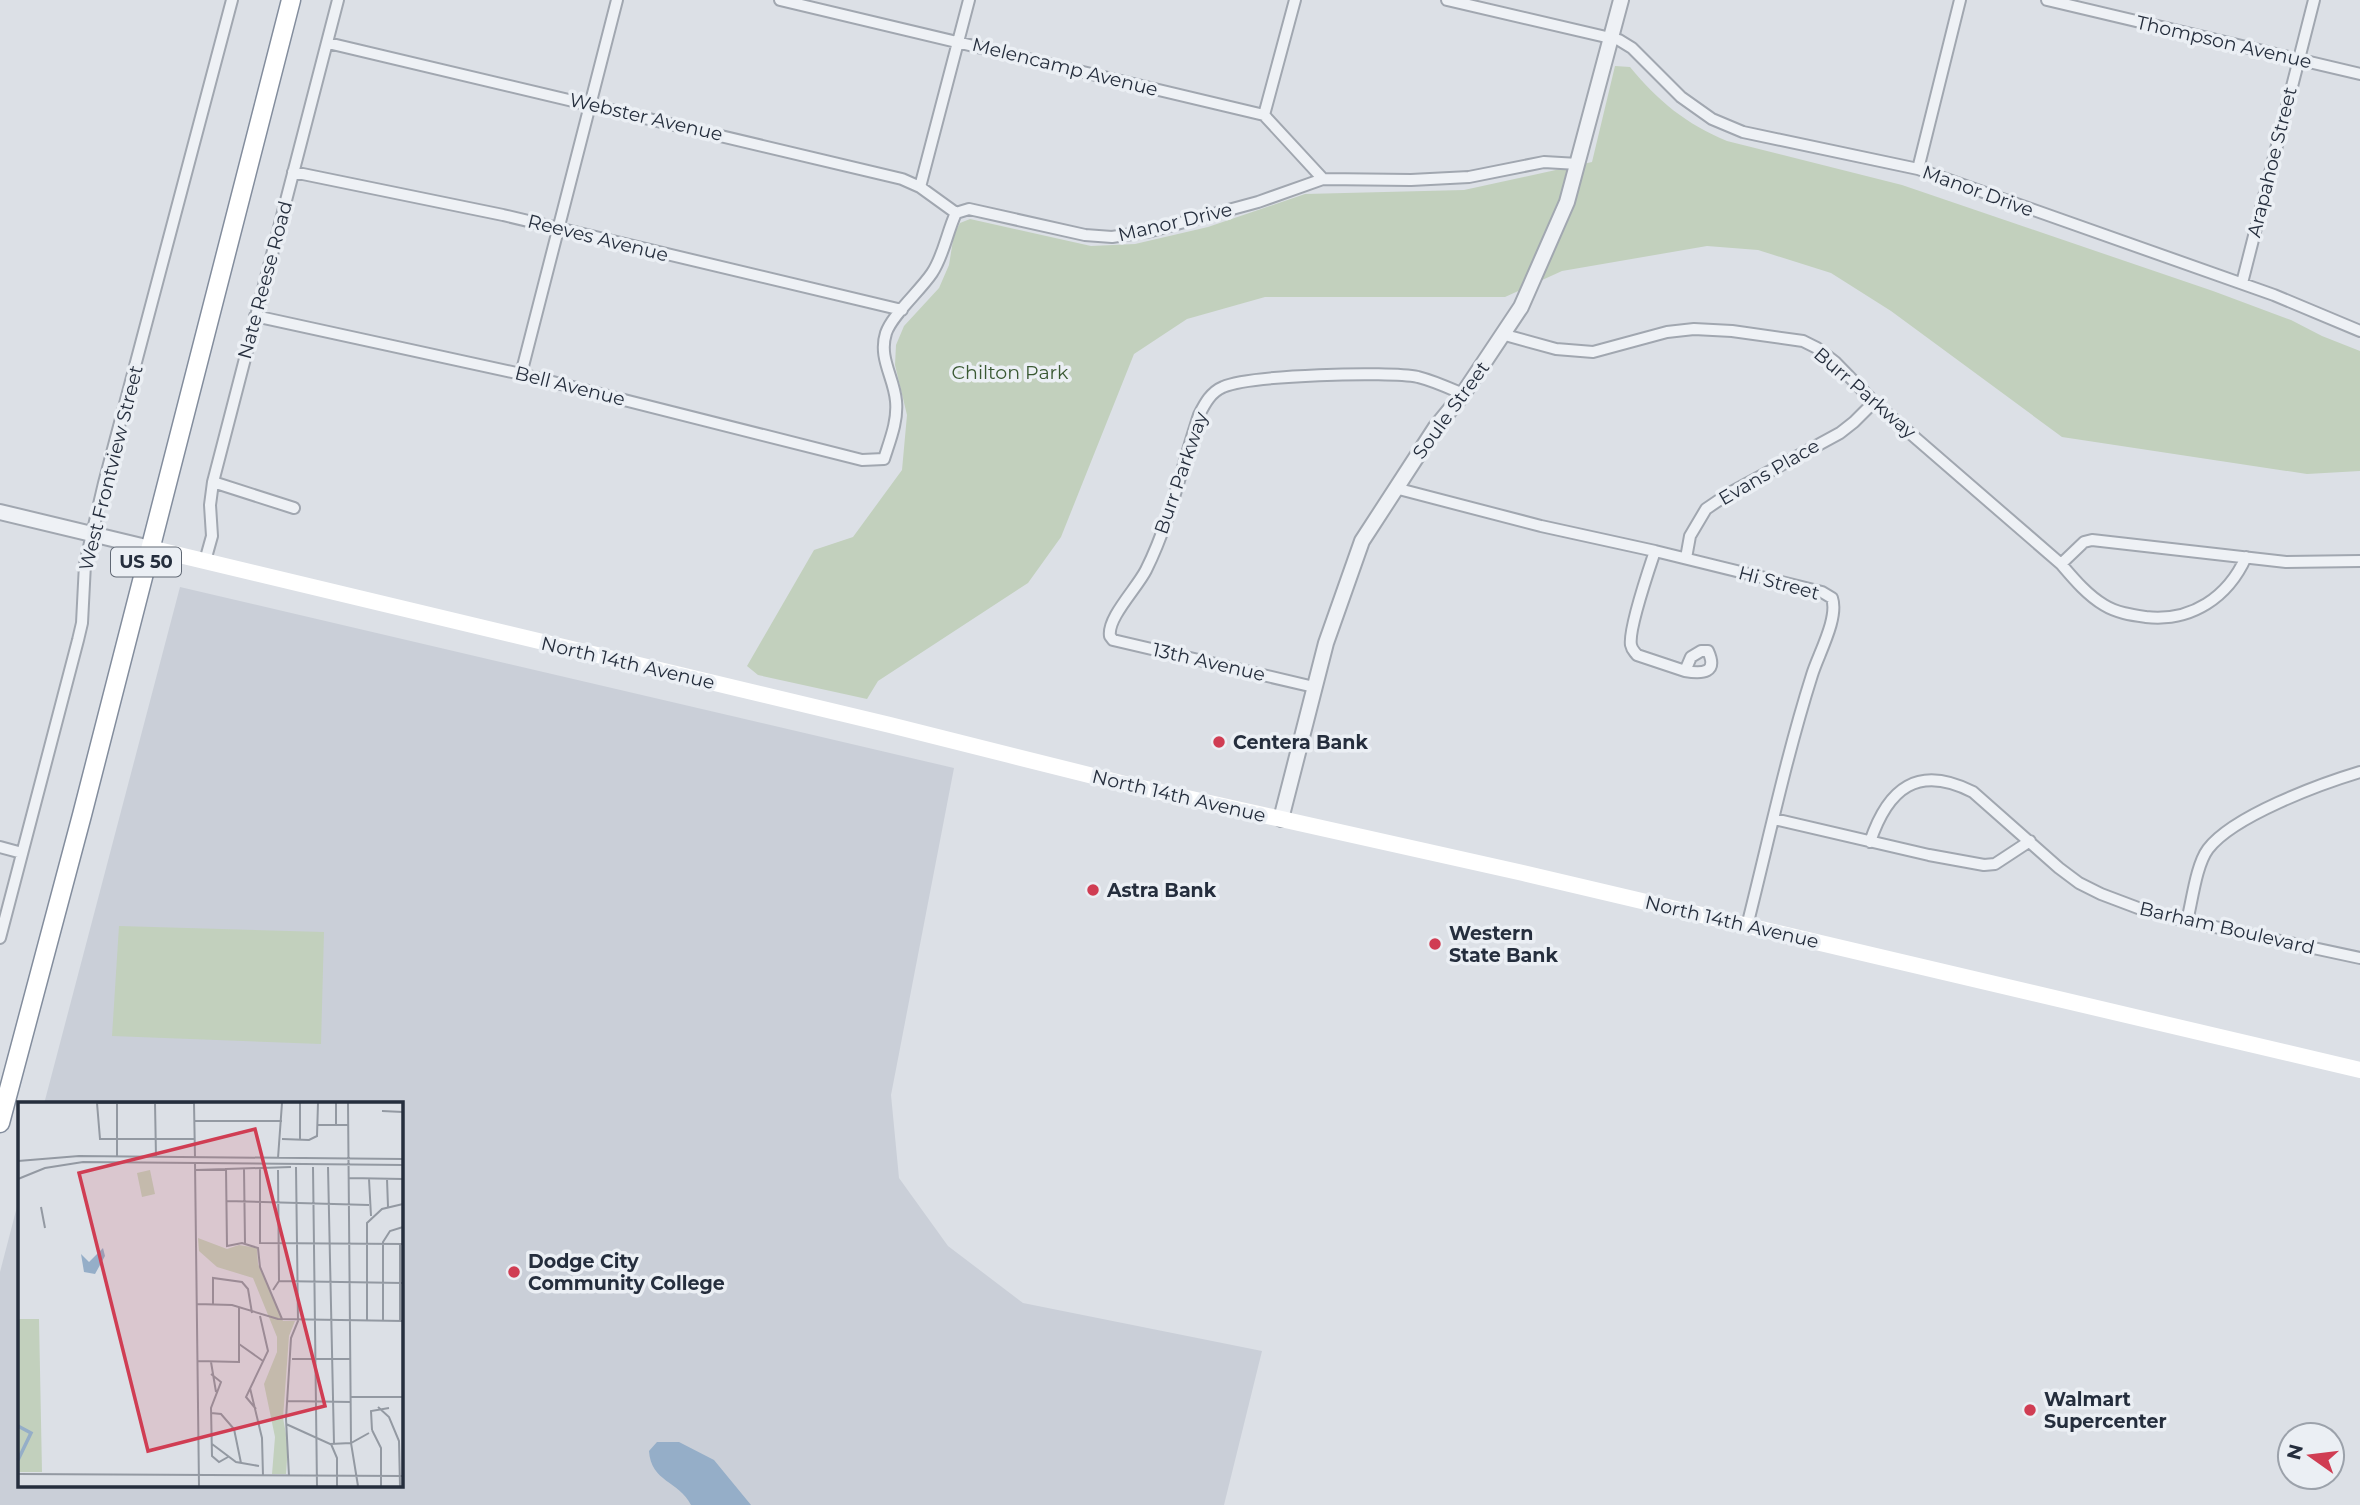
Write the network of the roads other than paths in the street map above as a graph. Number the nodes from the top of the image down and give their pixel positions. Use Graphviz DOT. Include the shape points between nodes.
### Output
graph roads {
  1 [pos="232,0"];
  2 [pos="291,0"];
  3 [pos="338,0"];
  4 [pos="617,0"];
  5 [pos="780,0"];
  6 [pos="969,0"];
  7 [pos="1295,0"];
  8 [pos="1447,0"];
  9 [pos="1621,0"];
  10 [pos="1960,0"];
  11 [pos="2047,0"];
  12 [pos="2314,0"];
  13 [pos="1611,38"];
  14 [pos="958,41"];
  15 [pos="328,43"];
  16 [pos="2298,60"];
  17 [pos="2360,74"];
  18 [pos="590,104"];
  19 [pos="1264,115"];
  20 [pos="1578,164"];
  21 [pos="1917,169"];
  22 [pos="293,172"];
  23 [pos="1323,179"];
  24 [pos="920,187"];
  25 [pos="956,213"];
  26 [pos="559,229"];
  27 [pos="2242,283"];
  28 [pos="902,310"];
  29 [pos="255,316"];
  30 [pos="2360,331"];
  31 [pos="1504,335"];
  32 [pos="521,374"];
  33 [pos="1463,394"];
  34 [pos="1874,402"];
  35 [pos="213,482"];
  36 [pos="1395,488"];
  37 [pos="294,508"];
  38 [pos="0,512"];
  39 [pos="92,534"];
  40 [pos="149,548"];
  41 [pos="1655,551"];
  42 [pos="2246,557"];
  43 [pos="1686,558"];
  44 [pos="205,561"];
  45 [pos="2360,561"];
  46 [pos="2060,564"];
  47 [pos="1109,632"];
  48 [pos="1685,671"];
  49 [pos="1314,687"];
  50 [pos="2360,772"];
  51 [pos="1281,819"];
  52 [pos="1774,819"];
  53 [pos="2030,841"];
  54 [pos="1870,842"];
  55 [pos="0,847"];
  56 [pos="22,852"];
  57 [pos="2188,922"];
  58 [pos="1747,926"];
  59 [pos="0,938"];
  60 [pos="2360,958"];
  61 [pos="2360,1070"];
  62 [pos="0,1123"];
  1 -- 39 [label="street, West Frontview Street"];
  2 -- 40 [label="highway, US 50"];
  3 -- 15 [label="street, Nate Reese Road"];
  4 -- 18 [label="street"];
  5 -- 14 [label="street, Melencamp Avenue"];
  6 -- 14 [label="street"];
  7 -- 19 [label="street"];
  8 -- 13 [label="street, Manor Drive"];
  9 -- 13 [label="street, Soule Street"];
  10 -- 21 [label="street"];
  11 -- 16 [label="street, Thompson Avenue"];
  12 -- 16 [label="street, Arapahoe Street"];
  13 -- 20 [label="street, Soule Street"];
  13 -- 21 [label="street, Manor Drive" via="1632,48 1681,97 1712,119 1743,132"];
  14 -- 19 [label="street, Melencamp Avenue"];
  14 -- 24 [label="street"];
  15 -- 18 [label="street, Webster Avenue"];
  15 -- 22 [label="street, Nate Reese Road"];
  16 -- 17 [label="street, Thompson Avenue"];
  16 -- 27 [label="street, Arapahoe Street"];
  18 -- 24 [label="street, Webster Avenue"];
  18 -- 26 [label="street"];
  19 -- 23 [label="street"];
  20 -- 23 [label="street, Manor Drive" via="1544,162 1410,180"];
  20 -- 31 [label="street, Soule Street" via="1548,250"];
  21 -- 27 [label="street, Manor Drive"];
  22 -- 26 [label="street, Reeves Avenue"];
  22 -- 29 [label="street, Nate Reese Road"];
  23 -- 25 [label="street, Manor Drive" via="1258,202 1112,237 969,209"];
  24 -- 25 [label="street, Webster Avenue"];
  25 -- 28 [label="street" via="940,259"];
  26 -- 28 [label="street, Reeves Avenue"];
  26 -- 32 [label="street"];
  27 -- 30 [label="street, Manor Drive"];
  28 -- 32 [label="street, Bell Avenue" via="886,334 883,357 896,400 895,423 884,459 862,460"];
  29 -- 32 [label="street, Bell Avenue"];
  29 -- 35 [label="street, Nate Reese Road"];
  31 -- 33 [label="street, Soule Street"];
  31 -- 34 [label="street, Burr Parkway" via="1556,349 1593,352 1694,329 1803,341 1835,362"];
  33 -- 36 [label="street, Soule Street"];
  33 -- 47 [label="street, Burr Parkway" via="1416,377 1367,375 1265,379 1220,388 1199,415 1145,571"];
  34 -- 43 [label="street, Evans Place" via="1840,433 1706,509 1690,536"];
  34 -- 46 [label="street, Burr Parkway"];
  35 -- 37 [label="street"];
  35 -- 44 [label="street, Nate Reese Road" via="212,537"];
  36 -- 41 [label="street, Hi Street"];
  36 -- 49 [label="street, Soule Street" via="1362,541"];
  38 -- 39 [label="street, North 14th Avenue"];
  39 -- 40 [label="street, North 14th Avenue"];
  39 -- 56 [label="street, West Frontview Street" via="85,564 82,624"];
  40 -- 44 [label="main road, North 14th Avenue"];
  40 -- 62 [label="highway, US 50"];
  41 -- 43 [label="street, Hi Street"];
  41 -- 48 [label="street" via="1639,603 1632,648 1637,655"];
  42 -- 45 [label="street" via="2286,562"];
  42 -- 46 [label="street" via="2092,540"];
  42 -- 46 [label="street, Burr Parkway" via="2239,573 2210,603 2184,615 2160,619 2129,615 2105,605"];
  43 -- 52 [label="street, Hi Street" via="1822,593 1835,604"];
  44 -- 51 [label="main road, North 14th Avenue"];
  47 -- 49 [label="street, 13th Avenue" via="1113,640"];
  49 -- 51 [label="street, Soule Street"];
  50 -- 57 [label="street" via="2270,807 2215,842 2202,863"];
  51 -- 58 [label="main road, North 14th Avenue"];
  52 -- 54 [label="street"];
  52 -- 58 [label="street, Hi Street"];
  53 -- 54 [label="street" via="1984,866"];
  53 -- 54 [label="street, Barham Boulevard" via="1973,792 1941,780 1904,788 1888,802"];
  53 -- 57 [label="street, Barham Boulevard" via="2079,883 2146,911"];
  55 -- 56 [label="street"];
  56 -- 59 [label="street, West Frontview Street"];
  57 -- 60 [label="street, Barham Boulevard"];
  58 -- 61 [label="main road, North 14th Avenue"];
}
